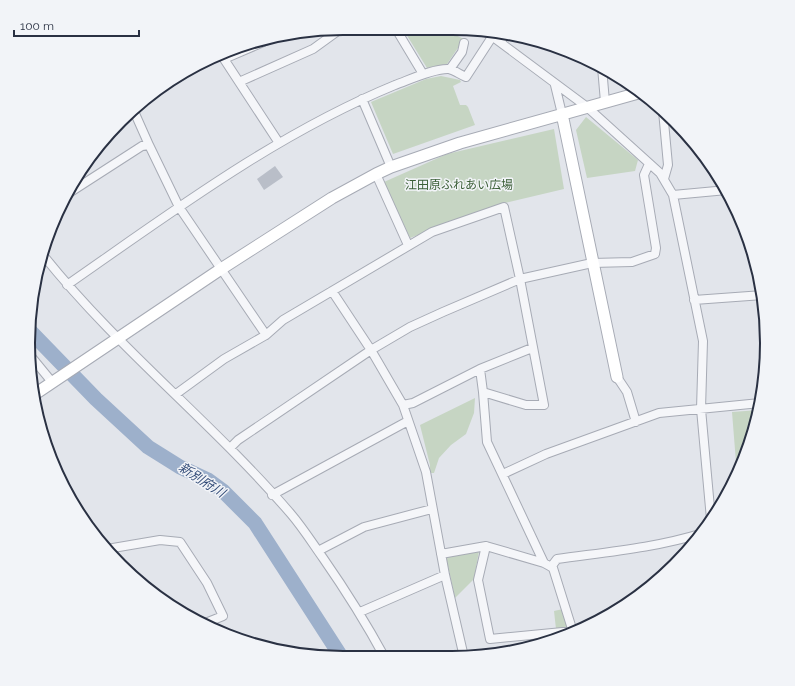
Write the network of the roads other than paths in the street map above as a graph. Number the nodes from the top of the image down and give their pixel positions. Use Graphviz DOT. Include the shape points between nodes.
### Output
graph roads {
  1 [pos="400,35"];
  2 [pos="332,36"];
  3 [pos="491,38"];
  4 [pos="505,40"];
  5 [pos="464,43"];
  6 [pos="234,55"];
  7 [pos="450,69"];
  8 [pos="423,74"];
  9 [pos="603,74"];
  10 [pos="239,82"];
  11 [pos="555,85"];
  12 [pos="633,94"];
  13 [pos="362,99"];
  14 [pos="605,102"];
  15 [pos="587,107"];
  16 [pos="562,114"];
  17 [pos="136,115"];
  18 [pos="664,119"];
  19 [pos="279,143"];
  20 [pos="149,145"];
  21 [pos="649,164"];
  22 [pos="391,167"];
  23 [pos="376,174"];
  24 [pos="664,179"];
  25 [pos="76,188"];
  26 [pos="720,191"];
  27 [pos="673,195"];
  28 [pos="179,207"];
  29 [pos="408,245"];
  30 [pos="46,259"];
  31 [pos="592,263"];
  32 [pos="221,269"];
  33 [pos="520,279"];
  34 [pos="67,285"];
  35 [pos="332,291"];
  36 [pos="756,296"];
  37 [pos="694,300"];
  38 [pos="266,334"];
  39 [pos="118,338"];
  40 [pos="532,348"];
  41 [pos="371,350"];
  42 [pos="36,362"];
  43 [pos="480,369"];
  44 [pos="617,377"];
  45 [pos="52,382"];
  46 [pos="39,391"];
  47 [pos="483,392"];
  48 [pos="176,394"];
  49 [pos="754,404"];
  50 [pos="403,405"];
  51 [pos="701,409"];
  52 [pos="408,421"];
  53 [pos="636,422"];
  54 [pos="230,448"];
  55 [pos="503,474"];
  56 [pos="272,495"];
  57 [pos="432,509"];
  58 [pos="711,509"];
  59 [pos="691,537"];
  60 [pos="486,546"];
  61 [pos="113,548"];
  62 [pos="318,551"];
  63 [pos="441,554"];
  64 [pos="547,565"];
  65 [pos="445,576"];
  66 [pos="360,612"];
  67 [pos="211,621"];
  68 [pos="572,627"];
  69 [pos="555,634"];
  70 [pos="462,650"];
  71 [pos="382,651"];
  1 -- 8 [label="street"];
  2 -- 10 [label="street" via="313,49"];
  3 -- 7 [label="street" via="466,77"];
  4 -- 11 [label="street"];
  5 -- 7 [label="street" via="462,52"];
  6 -- 10 [label="street" via="224,59"];
  7 -- 8 [label="street"];
  8 -- 13 [label="street"];
  9 -- 14 [label="street"];
  10 -- 19 [label="street"];
  11 -- 15 [label="street"];
  11 -- 16 [label="street"];
  12 -- 14 [label="street"];
  13 -- 19 [label="street"];
  13 -- 22 [label="street"];
  14 -- 15 [label="street"];
  15 -- 16 [label="street"];
  15 -- 21 [label="street"];
  16 -- 22 [label="street" via="460,143"];
  16 -- 31 [label="street"];
  17 -- 20 [label="street"];
  18 -- 24 [label="street" via="668,165"];
  19 -- 28 [label="street"];
  20 -- 25 [label="street" via="142,146"];
  20 -- 28 [label="street"];
  21 -- 24 [label="street"];
  21 -- 31 [label="street" via="644,175 655,254 632,262"];
  22 -- 23 [label="street"];
  23 -- 29 [label="street"];
  23 -- 32 [label="street" via="332,198"];
  24 -- 27 [label="street"];
  26 -- 27 [label="street"];
  27 -- 37 [label="street"];
  28 -- 32 [label="street"];
  28 -- 34 [label="street"];
  29 -- 33 [label="street" via="432,232 504,207"];
  29 -- 35 [label="street"];
  30 -- 34 [label="street"];
  31 -- 33 [label="street"];
  31 -- 44 [label="street"];
  32 -- 38 [label="street"];
  32 -- 39 [label="street"];
  33 -- 40 [label="street"];
  33 -- 41 [label="street" via="410,327"];
  34 -- 39 [label="street"];
  35 -- 38 [label="street" via="283,320"];
  35 -- 41 [label="street"];
  36 -- 37 [label="street"];
  37 -- 51 [label="street" via="703,341"];
  38 -- 48 [label="street" via="224,359"];
  39 -- 45 [label="street"];
  39 -- 48 [label="street"];
  40 -- 43 [label="street"];
  40 -- 47 [label="street" via="544,405 526,405"];
  41 -- 50 [label="street"];
  41 -- 54 [label="street" via="238,440"];
  42 -- 45 [label="street"];
  43 -- 47 [label="street"];
  43 -- 50 [label="street" via="413,403"];
  44 -- 53 [label="street" via="627,392"];
  45 -- 46 [label="street"];
  47 -- 55 [label="street" via="487,442"];
  48 -- 54 [label="street"];
  49 -- 51 [label="street"];
  50 -- 52 [label="street"];
  51 -- 53 [label="street" via="659,413"];
  51 -- 58 [label="street"];
  52 -- 56 [label="street"];
  52 -- 57 [label="street" via="426,472"];
  53 -- 55 [label="street" via="554,451"];
  54 -- 56 [label="street"];
  55 -- 64 [label="street"];
  56 -- 62 [label="street"];
  57 -- 62 [label="street" via="364,527"];
  57 -- 63 [label="street"];
  59 -- 64 [label="street" via="651,547 557,558"];
  60 -- 63 [label="street"];
  60 -- 64 [label="street"];
  60 -- 69 [label="street" via="478,580 490,639"];
  61 -- 67 [label="street" via="160,540 180,542 208,584 223,616"];
  62 -- 66 [label="street"];
  63 -- 65 [label="street"];
  64 -- 68 [label="street" via="553,568"];
  65 -- 66 [label="street"];
  65 -- 70 [label="street"];
  66 -- 71 [label="street"];
}
